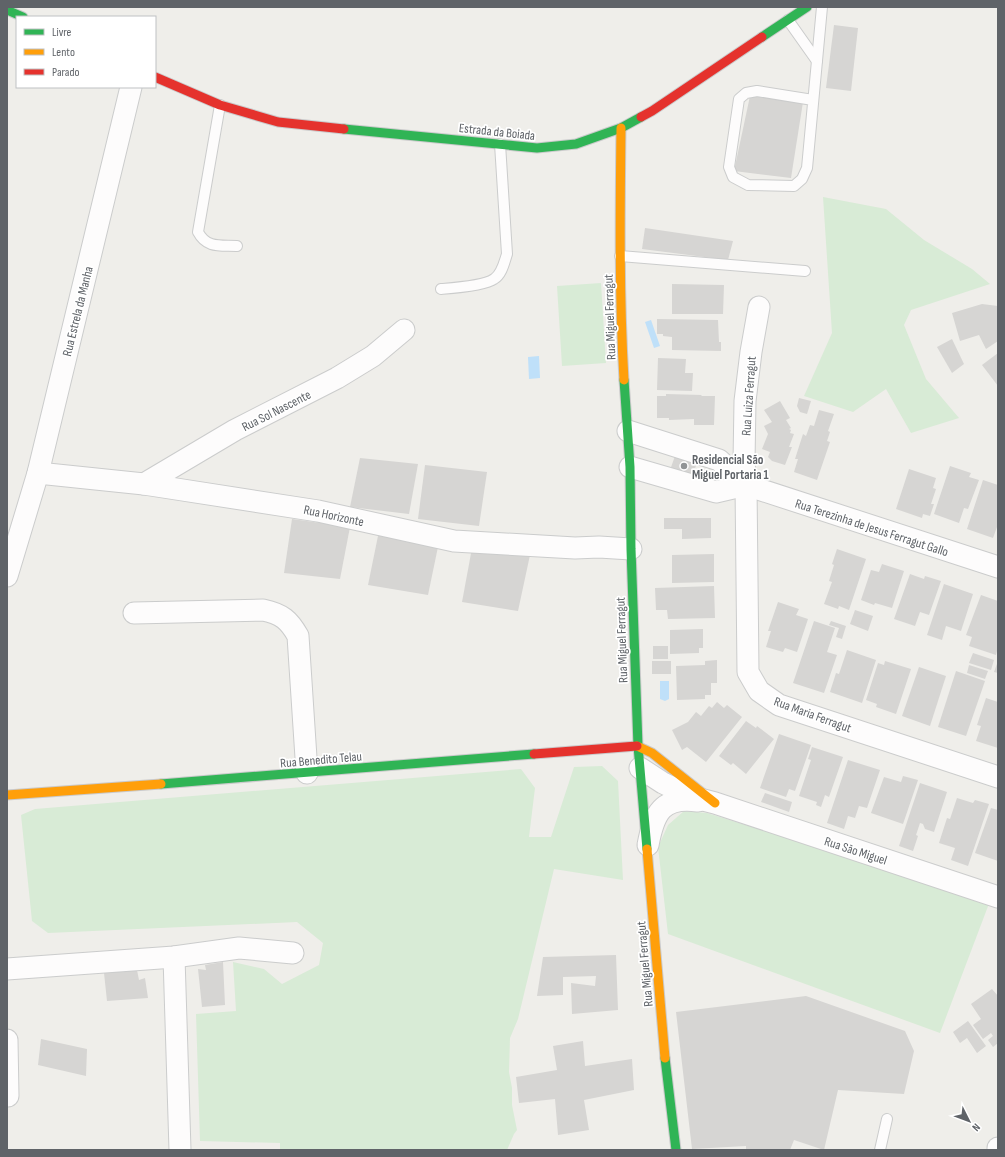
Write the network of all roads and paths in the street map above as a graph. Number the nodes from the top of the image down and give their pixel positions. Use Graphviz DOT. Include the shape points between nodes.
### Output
graph roads {
  1 [pos="808,7"];
  2 [pos="822,7"];
  3 [pos="7,10"];
  4 [pos="21,16"];
  5 [pos="788,20"];
  6 [pos="817,61"];
  7 [pos="156,77"];
  8 [pos="131,88"];
  9 [pos="813,100"];
  10 [pos="220,105"];
  11 [pos="621,128"];
  12 [pos="500,144"];
  13 [pos="237,246"];
  14 [pos="620,256"];
  15 [pos="805,271"];
  16 [pos="441,289"];
  17 [pos="759,307"];
  18 [pos="404,330"];
  19 [pos="628,431"];
  20 [pos="630,467"];
  21 [pos="38,473"];
  22 [pos="144,484"];
  23 [pos="746,485"];
  24 [pos="631,548"];
  25 [pos="998,567"];
  26 [pos="7,576"];
  27 [pos="134,613"];
  28 [pos="638,746"];
  29 [pos="640,768"];
  30 [pos="307,773"];
  31 [pos="998,777"];
  32 [pos="7,795"];
  33 [pos="715,803"];
  34 [pos="647,848"];
  35 [pos="998,897"];
  36 [pos="293,953"];
  37 [pos="174,957"];
  38 [pos="7,969"];
  39 [pos="7,1040"];
  40 [pos="8,1096"];
  41 [pos="887,1119"];
  42 [pos="180,1150"];
  43 [pos="676,1150"];
  44 [pos="880,1150"];
  1 -- 5 [label="street, Estrada da Boiada"];
  2 -- 6 [label="lane"];
  3 -- 4 [label="street"];
  5 -- 6 [label="lane"];
  5 -- 11 [label="street, Estrada da Boiada"];
  6 -- 9 [label="lane"];
  7 -- 10 [label="street, Estrada da Boiada"];
  8 -- 21 [label="street, Rua Estrela da Manha"];
  9 -- 9 [label="lane" via="807,168 802,180 794,186 748,185 733,177 729,167 739,99 746,92 757,91"];
  10 -- 12 [label="street, Estrada da Boiada" via="278,122"];
  10 -- 13 [label="lane" via="198,232 202,239 210,244"];
  11 -- 12 [label="street, Estrada da Boiada" via="576,144 537,148"];
  11 -- 14 [label="street, Rua Miguel Ferragut"];
  12 -- 16 [label="lane" via="507,254 502,270 494,279 482,284"];
  14 -- 15 [label="lane"];
  14 -- 19 [label="street, Rua Miguel Ferragut" via="621,328"];
  17 -- 23 [label="street, Rua Luiza Ferragut" via="745,400"];
  18 -- 22 [label="street, Rua Sol Nascente" via="373,356 337,378 235,430"];
  19 -- 20 [label="street, Rua Miguel Ferragut"];
  19 -- 23 [label="street, Rua Terezinha de Jesus Ferragut Gallo" via="719,460"];
  20 -- 23 [label="street" via="716,492"];
  20 -- 24 [label="street, Rua Miguel Ferragut"];
  21 -- 22 [label="street, Rua Horizonte"];
  21 -- 26 [label="street, Rua Estrela da Manha"];
  22 -- 24 [label="street, Rua Horizonte" via="318,511 454,541 575,548"];
  23 -- 25 [label="street, Rua Terezinha de Jesus Ferragut Gallo"];
  23 -- 31 [label="street, Rua Maria Ferragut" via="748,672 759,691 779,705"];
  24 -- 28 [label="street, Rua Miguel Ferragut"];
  27 -- 30 [label="street" via="263,610 283,616 298,636"];
  28 -- 29 [label="street, Rua Miguel Ferragut"];
  28 -- 30 [label="street, Rua Benedito Telau"];
  28 -- 33 [label="street, Rua São Miguel" via="652,753"];
  29 -- 33 [label="street, Rua São Miguel" via="686,794"];
  29 -- 34 [label="street, Rua Miguel Ferragut"];
  30 -- 32 [label="street, Rua Benedito Telau"];
  33 -- 34 [label="street, Rua São Miguel" via="682,800 668,803 659,812 651,828"];
  33 -- 35 [label="street, Rua São Miguel"];
  34 -- 43 [label="street, Rua Miguel Ferragut" via="664,1046"];
  36 -- 37 [label="street" via="239,948"];
  37 -- 38 [label="street"];
  37 -- 42 [label="street"];
  39 -- 40 [label="street"];
  41 -- 44 [label="lane"];
}
